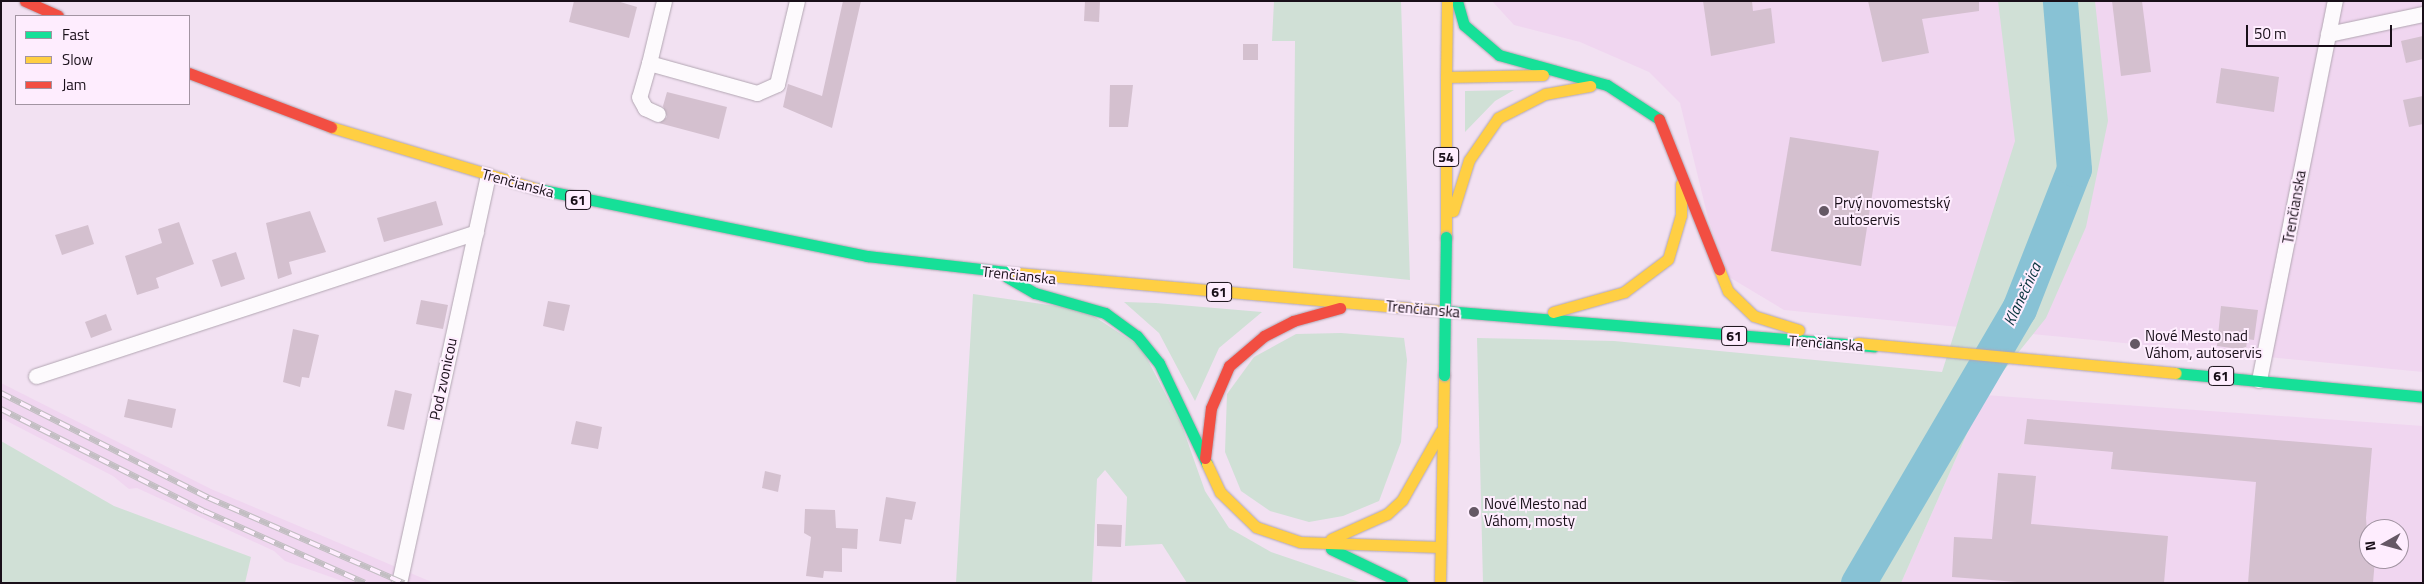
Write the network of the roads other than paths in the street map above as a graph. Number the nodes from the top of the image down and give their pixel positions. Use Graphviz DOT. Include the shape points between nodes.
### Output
graph roads {
  1 [pos="25,1"];
  2 [pos="664,1"];
  3 [pos="797,1"];
  4 [pos="1447,1"];
  5 [pos="1457,1"];
  6 [pos="2335,1"];
  7 [pos="2423,14"];
  8 [pos="56,15"];
  9 [pos="2328,34"];
  10 [pos="649,63"];
  11 [pos="190,73"];
  12 [pos="1567,74"];
  13 [pos="1446,77"];
  14 [pos="1607,85"];
  15 [pos="658,114"];
  16 [pos="1681,160"];
  17 [pos="488,176"];
  18 [pos="476,232"];
  19 [pos="1446,237"];
  20 [pos="1002,273"];
  21 [pos="1356,303"];
  22 [pos="1531,318"];
  23 [pos="1874,346"];
  24 [pos="36,376"];
  25 [pos="2259,380"];
  26 [pos="2423,397"];
  27 [pos="1443,428"];
  28 [pos="1205,458"];
  29 [pos="1318,543"];
  30 [pos="1440,546"];
  31 [pos="399,583"];
  32 [pos="1402,583"];
  33 [pos="1440,583"];
  1 -- 8 [label="main road"];
  2 -- 10 [label="street"];
  3 -- 10 [label="street" via="776,84 766,92"];
  4 -- 13 [label="main road"];
  5 -- 12 [label="main road" via="1464,26 1481,44 1499,55"];
  6 -- 9 [label="street, Trenčianska"];
  7 -- 9 [label="street"];
  9 -- 25 [label="street, Trenčianska"];
  10 -- 15 [label="street" via="639,96 644,108"];
  11 -- 17 [label="main road, Trenčianska / 61" via="359,138"];
  12 -- 13 [label="main road"];
  12 -- 14 [label="main road"];
  13 -- 19 [label="main road, 54"];
  14 -- 16 [label="main road" via="1663,122"];
  14 -- 19 [label="main road" via="1570,87 1545,94 1498,118 1469,160"];
  16 -- 22 [label="main road" via="1681,215 1668,259 1624,292"];
  16 -- 23 [label="main road" via="1718,274 1743,307 1774,324"];
  17 -- 18 [label="street, Pod zvonicou"];
  17 -- 20 [label="main road, Trenčianska / 61" via="582,201 801,246"];
  18 -- 24 [label="street"];
  18 -- 31 [label="street, Pod zvonicou"];
  19 -- 27 [label="main road, 54, bridge"];
  20 -- 21 [label="main road, Trenčianska / 61"];
  20 -- 28 [label="main road" via="1034,293 1105,312 1137,336 1159,363"];
  21 -- 22 [label="main road, Trenčianska / 61"];
  21 -- 28 [label="main road" via="1292,321 1243,351 1217,388"];
  22 -- 23 [label="main road, Trenčianska / 61"];
  23 -- 25 [label="main road, 61"];
  25 -- 26 [label="main road, 61"];
  27 -- 29 [label="main road" via="1402,500 1387,514"];
  27 -- 30 [label="main road, 54"];
  28 -- 29 [label="main road" via="1220,492 1241,516 1284,539"];
  29 -- 30 [label="main road"];
  29 -- 32 [label="main road"];
  30 -- 33 [label="main road, 54"];
}
